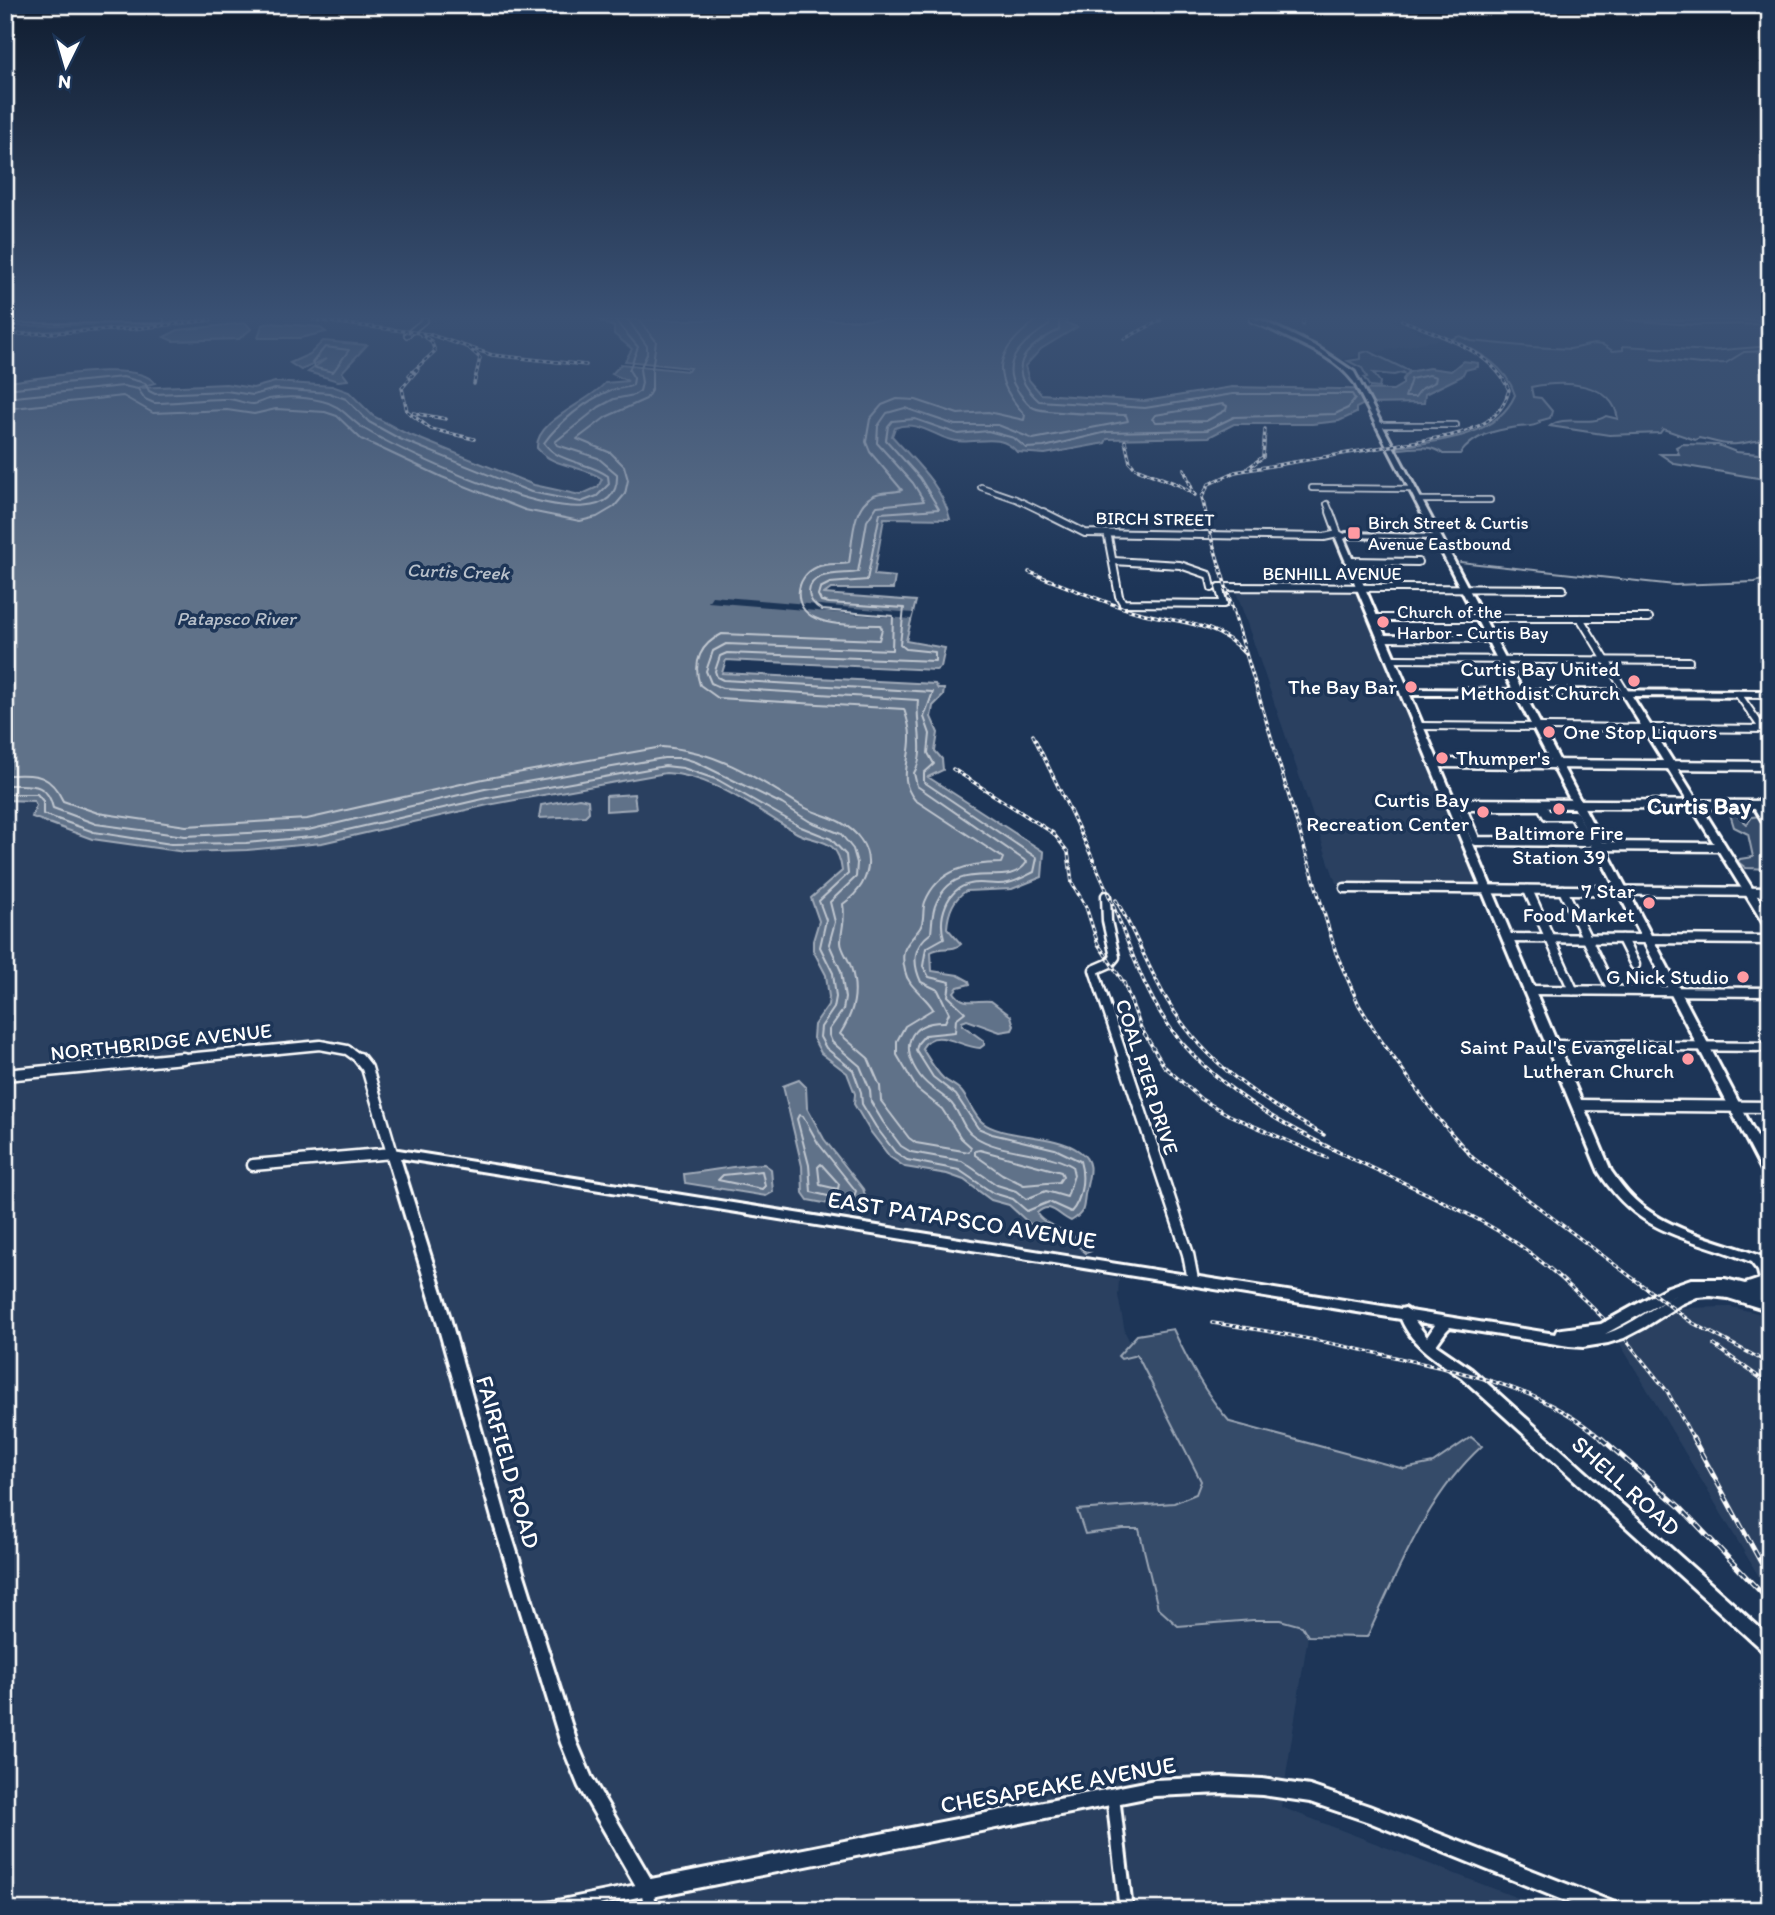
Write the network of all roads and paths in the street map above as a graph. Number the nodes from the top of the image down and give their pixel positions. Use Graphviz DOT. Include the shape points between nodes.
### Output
graph roads {
  1 [pos="1374,409"];
  2 [pos="1378,425"];
  3 [pos="1456,425"];
  4 [pos="981,487"];
  5 [pos="1312,488"];
  6 [pos="1412,489"];
  7 [pos="1418,500"];
  8 [pos="1490,500"];
  9 [pos="1327,504"];
  10 [pos="1340,535"];
  11 [pos="1421,536"];
  12 [pos="1108,537"];
  13 [pos="1437,537"];
  14 [pos="1113,561"];
  15 [pos="1350,561"];
  16 [pos="1418,562"];
  17 [pos="1454,568"];
  18 [pos="1212,588"];
  19 [pos="1361,589"];
  20 [pos="1563,589"];
  21 [pos="1465,590"];
  22 [pos="1373,618"];
  23 [pos="1479,618"];
  24 [pos="1580,618"];
  25 [pos="1649,618"];
  26 [pos="1382,638"];
  27 [pos="1490,639"];
  28 [pos="1391,659"];
  29 [pos="1501,660"];
  30 [pos="1606,660"];
  31 [pos="1689,661"];
  32 [pos="1405,692"];
  33 [pos="1518,692"];
  34 [pos="1626,693"];
  35 [pos="1738,694"];
  36 [pos="1770,694"];
  37 [pos="1419,726"];
  38 [pos="1536,727"];
  39 [pos="1648,728"];
  40 [pos="1766,729"];
  41 [pos="1770,739"];
  42 [pos="1435,763"];
  43 [pos="1556,764"];
  44 [pos="1671,765"];
  45 [pos="1770,766"];
  46 [pos="1451,803"];
  47 [pos="1576,804"];
  48 [pos="1695,804"];
  49 [pos="1757,805"];
  50 [pos="1770,805"];
  51 [pos="1768,823"];
  52 [pos="1593,844"];
  53 [pos="1469,845"];
  54 [pos="1721,847"];
  55 [pos="1345,888"];
  56 [pos="1488,889"];
  57 [pos="1528,890"];
  58 [pos="1563,890"];
  59 [pos="1622,891"];
  60 [pos="1749,892"];
  61 [pos="1770,892"];
  62 [pos="1106,896"];
  63 [pos="1770,926"];
  64 [pos="1508,938"];
  65 [pos="1549,938"];
  66 [pos="1587,939"];
  67 [pos="1622,939"];
  68 [pos="1647,939"];
  69 [pos="1770,940"];
  70 [pos="1635,965"];
  71 [pos="1530,990"];
  72 [pos="1573,990"];
  73 [pos="1612,990"];
  74 [pos="1674,991"];
  75 [pos="1770,992"];
  76 [pos="320,1045"];
  77 [pos="1553,1045"];
  78 [pos="1703,1046"];
  79 [pos="1770,1047"];
  80 [pos="5,1075"];
  81 [pos="1578,1105"];
  82 [pos="1735,1107"];
  83 [pos="1770,1107"];
  84 [pos="392,1153"];
  85 [pos="253,1164"];
  86 [pos="1769,1173"];
  87 [pos="1751,1256"];
  88 [pos="1770,1265"];
  89 [pos="1193,1280"];
  90 [pos="1744,1293"];
  91 [pos="1770,1296"];
  92 [pos="1770,1305"];
  93 [pos="1409,1314"];
  94 [pos="1449,1321"];
  95 [pos="1431,1342"];
  96 [pos="1450,1361"];
  97 [pos="1770,1647"];
  98 [pos="1113,1796"];
  99 [pos="647,1889"];
  100 [pos="542,1910"];
  101 [pos="651,1910"];
  102 [pos="1126,1910"];
  103 [pos="1610,1910"];
  1 -- 2 [label="main road"];
  2 -- 3 [label="street"];
  2 -- 6 [label="main road"];
  4 -- 10 [label="street, BIRCH STREET" via="1085,533"];
  5 -- 6 [label="street"];
  6 -- 7 [label="main road"];
  7 -- 8 [label="street"];
  7 -- 13 [label="main road"];
  9 -- 10 [label="street"];
  10 -- 11 [label="main road, BIRCH STREET"];
  10 -- 15 [label="main road"];
  11 -- 13 [label="main road, BIRCH STREET"];
  11 -- 17 [label="main road" via="1434,538"];
  12 -- 14 [label="street"];
  13 -- 17 [label="main road"];
  14 -- 18 [label="street" via="1180,565 1209,575"];
  14 -- 19 [label="street, BENHILL AVENUE" via="1123,603 1224,604 1219,587"];
  15 -- 16 [label="street"];
  15 -- 19 [label="main road"];
  17 -- 21 [label="main road"];
  19 -- 21 [label="street, BENHILL AVENUE"];
  19 -- 22 [label="main road"];
  20 -- 21 [label="street, BENHILL AVENUE"];
  21 -- 23 [label="main road"];
  22 -- 23 [label="street"];
  22 -- 26 [label="main road"];
  23 -- 24 [label="street"];
  23 -- 27 [label="main road"];
  24 -- 25 [label="street"];
  24 -- 30 [label="street"];
  26 -- 27 [label="street"];
  26 -- 28 [label="main road"];
  27 -- 29 [label="main road"];
  28 -- 29 [label="street"];
  28 -- 32 [label="main road"];
  29 -- 30 [label="street"];
  29 -- 33 [label="main road"];
  30 -- 31 [label="street"];
  30 -- 34 [label="street"];
  32 -- 33 [label="main road"];
  32 -- 37 [label="main road"];
  33 -- 34 [label="main road"];
  33 -- 38 [label="main road"];
  34 -- 35 [label="main road"];
  34 -- 39 [label="main road"];
  35 -- 36 [label="main road"];
  35 -- 40 [label="street"];
  37 -- 38 [label="street"];
  37 -- 42 [label="main road"];
  38 -- 39 [label="street"];
  38 -- 43 [label="main road"];
  39 -- 40 [label="street"];
  39 -- 44 [label="main road"];
  40 -- 41 [label="street"];
  42 -- 43 [label="street"];
  42 -- 46 [label="main road"];
  43 -- 44 [label="street"];
  43 -- 47 [label="main road"];
  44 -- 45 [label="street"];
  44 -- 48 [label="main road"];
  46 -- 47 [label="street"];
  46 -- 53 [label="main road"];
  47 -- 48 [label="street"];
  47 -- 52 [label="main road"];
  48 -- 49 [label="street"];
  48 -- 54 [label="main road"];
  49 -- 50 [label="street"];
  49 -- 51 [label="street"];
  52 -- 52 [label="street" via="1574,815 1547,815 1542,806 1461,806 1476,841"];
  52 -- 53 [label="street"];
  52 -- 54 [label="street"];
  52 -- 59 [label="main road"];
  53 -- 56 [label="main road"];
  54 -- 60 [label="main road"];
  55 -- 56 [label="street"];
  56 -- 57 [label="street"];
  56 -- 64 [label="main road"];
  57 -- 58 [label="street"];
  57 -- 65 [label="street"];
  58 -- 59 [label="street"];
  58 -- 66 [label="street"];
  59 -- 60 [label="street"];
  59 -- 68 [label="main road"];
  60 -- 61 [label="street"];
  60 -- 63 [label="main road"];
  62 -- 89 [label="street, COAL PIER DRIVE" via="1115,957 1094,970"];
  64 -- 65 [label="street"];
  64 -- 71 [label="main road"];
  65 -- 66 [label="street"];
  65 -- 72 [label="street"];
  66 -- 67 [label="street"];
  66 -- 73 [label="street"];
  67 -- 68 [label="street"];
  67 -- 70 [label="street"];
  68 -- 69 [label="street"];
  68 -- 74 [label="main road"];
  71 -- 72 [label="street"];
  71 -- 77 [label="main road"];
  72 -- 73 [label="street"];
  73 -- 74 [label="street"];
  74 -- 75 [label="street"];
  74 -- 78 [label="main road"];
  76 -- 80 [label="street, NORTHBRIDGE AVENUE"];
  76 -- 84 [label="street, FAIRFIELD ROAD" via="348,1049 364,1062"];
  77 -- 78 [label="street"];
  77 -- 81 [label="main road"];
  78 -- 79 [label="street"];
  78 -- 82 [label="main road"];
  81 -- 82 [label="street"];
  81 -- 87 [label="main road" via="1605,1172 1638,1211 1670,1230"];
  82 -- 83 [label="street"];
  82 -- 86 [label="main road"];
  84 -- 85 [label="street"];
  84 -- 89 [label="main road, EAST PATAPSCO AVENUE"];
  84 -- 99 [label="main road, FAIRFIELD ROAD" via="569,1743 585,1781"];
  87 -- 88 [label="main road"];
  87 -- 90 [label="main road" via="1766,1279"];
  89 -- 93 [label="main road, EAST PATAPSCO AVENUE"];
  90 -- 91 [label="main road, EAST PATAPSCO AVENUE"];
  90 -- 92 [label="main road, EAST PATAPSCO AVENUE"];
  90 -- 94 [label="main road, EAST PATAPSCO AVENUE" via="1691,1294 1602,1341 1569,1341"];
  93 -- 94 [label="main road, EAST PATAPSCO AVENUE"];
  93 -- 95 [label="main road, SHELL ROAD"];
  93 -- 96 [label="main road, SHELL ROAD" via="1407,1321 1423,1341"];
  94 -- 95 [label="main road"];
  95 -- 96 [label="main road, SHELL ROAD"];
  96 -- 97 [label="main road, SHELL ROAD"];
  98 -- 99 [label="main road, CHESAPEAKE AVENUE"];
  98 -- 102 [label="street"];
  98 -- 103 [label="main road, CHESAPEAKE AVENUE" via="1155,1788 1223,1785 1310,1794"];
  99 -- 100 [label="street, CHESAPEAKE AVENUE"];
  99 -- 101 [label="street, FAIRFIELD ROAD"];
}
